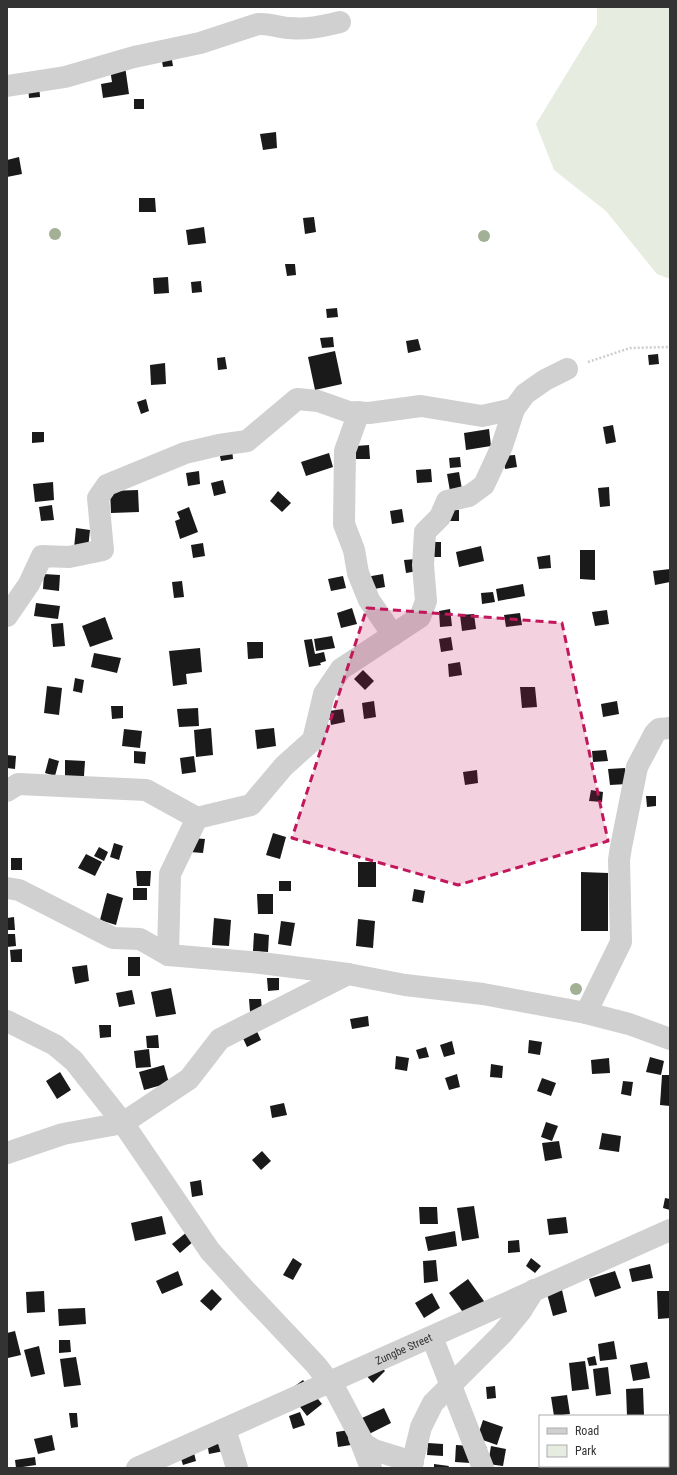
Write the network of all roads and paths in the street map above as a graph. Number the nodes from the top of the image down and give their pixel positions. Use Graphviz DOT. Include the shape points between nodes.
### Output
graph roads {
  1 [pos="340,22"];
  2 [pos="7,86"];
  3 [pos="670,347"];
  4 [pos="567,369"];
  5 [pos="514,409"];
  6 [pos="359,412"];
  7 [pos="7,616"];
  8 [pos="393,635"];
  9 [pos="670,728"];
  10 [pos="7,791"];
  11 [pos="197,818"];
  12 [pos="7,888"];
  13 [pos="168,955"];
  14 [pos="348,974"];
  15 [pos="586,1013"];
  16 [pos="7,1021"];
  17 [pos="667,1036"];
  18 [pos="123,1123"];
  19 [pos="7,1153"];
  20 [pos="670,1223"];
  21 [pos="670,1230"];
  22 [pos="432,1337"];
  23 [pos="336,1380"];
  24 [pos="225,1430"];
  25 [pos="408,1466"];
  26 [pos="138,1468"];
  27 [pos="237,1468"];
  28 [pos="371,1468"];
  29 [pos="483,1468"];
  1 -- 2 [label="street" via="320,28 288,28 268,23 258,24 65,77"];
  3 -- 4 [label="path" via="630,348"];
  4 -- 5 [label="street" via="525,394"];
  5 -- 6 [label="street" via="482,416 421,406"];
  5 -- 8 [label="street" via="502,446 484,485 469,496 447,501 440,517 425,532 423,565 426,601 420,617"];
  6 -- 7 [label="street" via="349,412 318,401 297,399 247,441 185,454 107,485 98,498 103,550 69,557 42,556 29,584"];
  6 -- 8 [label="street" via="345,451 344,524 354,550 358,573 369,600"];
  8 -- 11 [label="street" via="341,669 324,694 313,740 284,766 251,805"];
  9 -- 15 [label="street" via="660,729 655,733 637,767 619,860 621,942"];
  10 -- 11 [label="street" via="18,784 146,790"];
  11 -- 13 [label="street" via="170,874"];
  12 -- 13 [label="street" via="19,890 113,938 140,939"];
  13 -- 14 [label="street"];
  14 -- 15 [label="street" via="405,985 483,994"];
  14 -- 18 [label="street" via="220,1039 189,1079"];
  15 -- 17 [label="street"];
  16 -- 18 [label="street" via="64,1051"];
  18 -- 19 [label="street" via="63,1134"];
  18 -- 25 [label="street" via="210,1251 316,1365 336,1391 364,1444"];
  20 -- 25 [label="street" via="660,1222 621,1238 581,1261 541,1279 521,1311 502,1334 433,1403 421,1427"];
  21 -- 22 [label="street, Zungbe Street"];
  22 -- 23 [label="street, Zungbe Street"];
  22 -- 29 [label="street"];
  23 -- 24 [label="street, Zungbe Street"];
  23 -- 25 [label="street"];
  23 -- 28 [label="street"];
  24 -- 26 [label="street, Zungbe Street"];
  24 -- 27 [label="street"];
}
